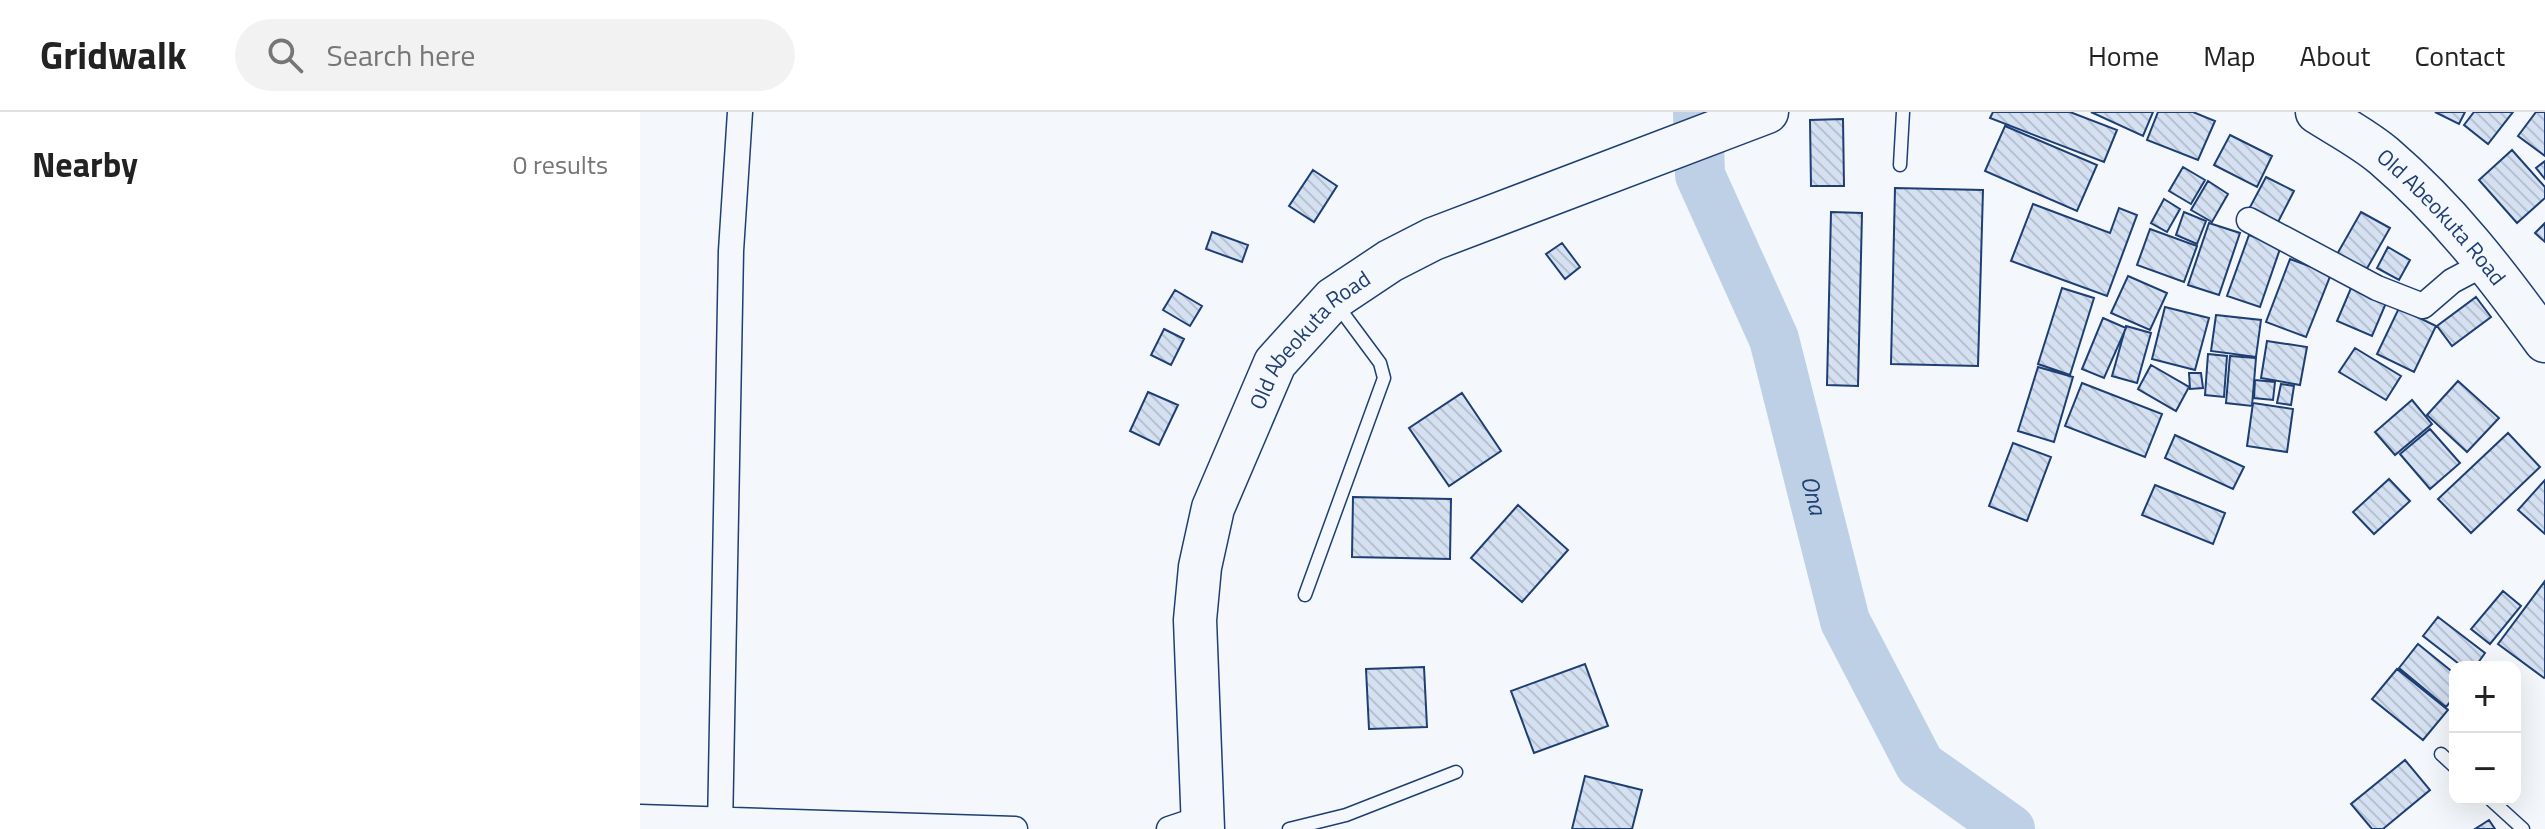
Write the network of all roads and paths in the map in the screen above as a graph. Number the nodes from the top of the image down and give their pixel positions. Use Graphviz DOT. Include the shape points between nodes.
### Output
graph roads {
  1 [pos="740,112"];
  2 [pos="1767,112"];
  3 [pos="1903,112"];
  4 [pos="2317,112"];
  5 [pos="1900,165"];
  6 [pos="2249,220"];
  7 [pos="2488,262"];
  8 [pos="1333,299"];
  9 [pos="2545,341"];
  10 [pos="1305,595"];
  11 [pos="2441,754"];
  12 [pos="2449,761"];
  13 [pos="1456,772"];
  14 [pos="2497,805"];
  15 [pos="640,817"];
  16 [pos="720,824"];
  17 [pos="1191,825"];
  18 [pos="1015,829"];
  19 [pos="1289,829"];
  20 [pos="2523,829"];
  1 -- 16 [label="street" via="731,251"];
  2 -- 8 [label="highway, Old Abeokuta Road" via="1433,239"];
  3 -- 5 [label="lane"];
  4 -- 7 [label="highway, Old Abeokuta Road" via="2381,154 2445,212"];
  6 -- 7 [label="street" via="2377,288 2423,306 2452,281"];
  7 -- 9 [label="highway, Old Abeokuta Road"];
  8 -- 10 [label="lane" via="1380,363 1384,378"];
  8 -- 17 [label="highway, Old Abeokuta Road" via="1275,363 1213,508 1195,620"];
  11 -- 12 [label="lane"];
  13 -- 19 [label="lane" via="1346,815"];
  14 -- 20 [label="lane"];
  15 -- 16 [label="street"];
  16 -- 18 [label="street"];
}
